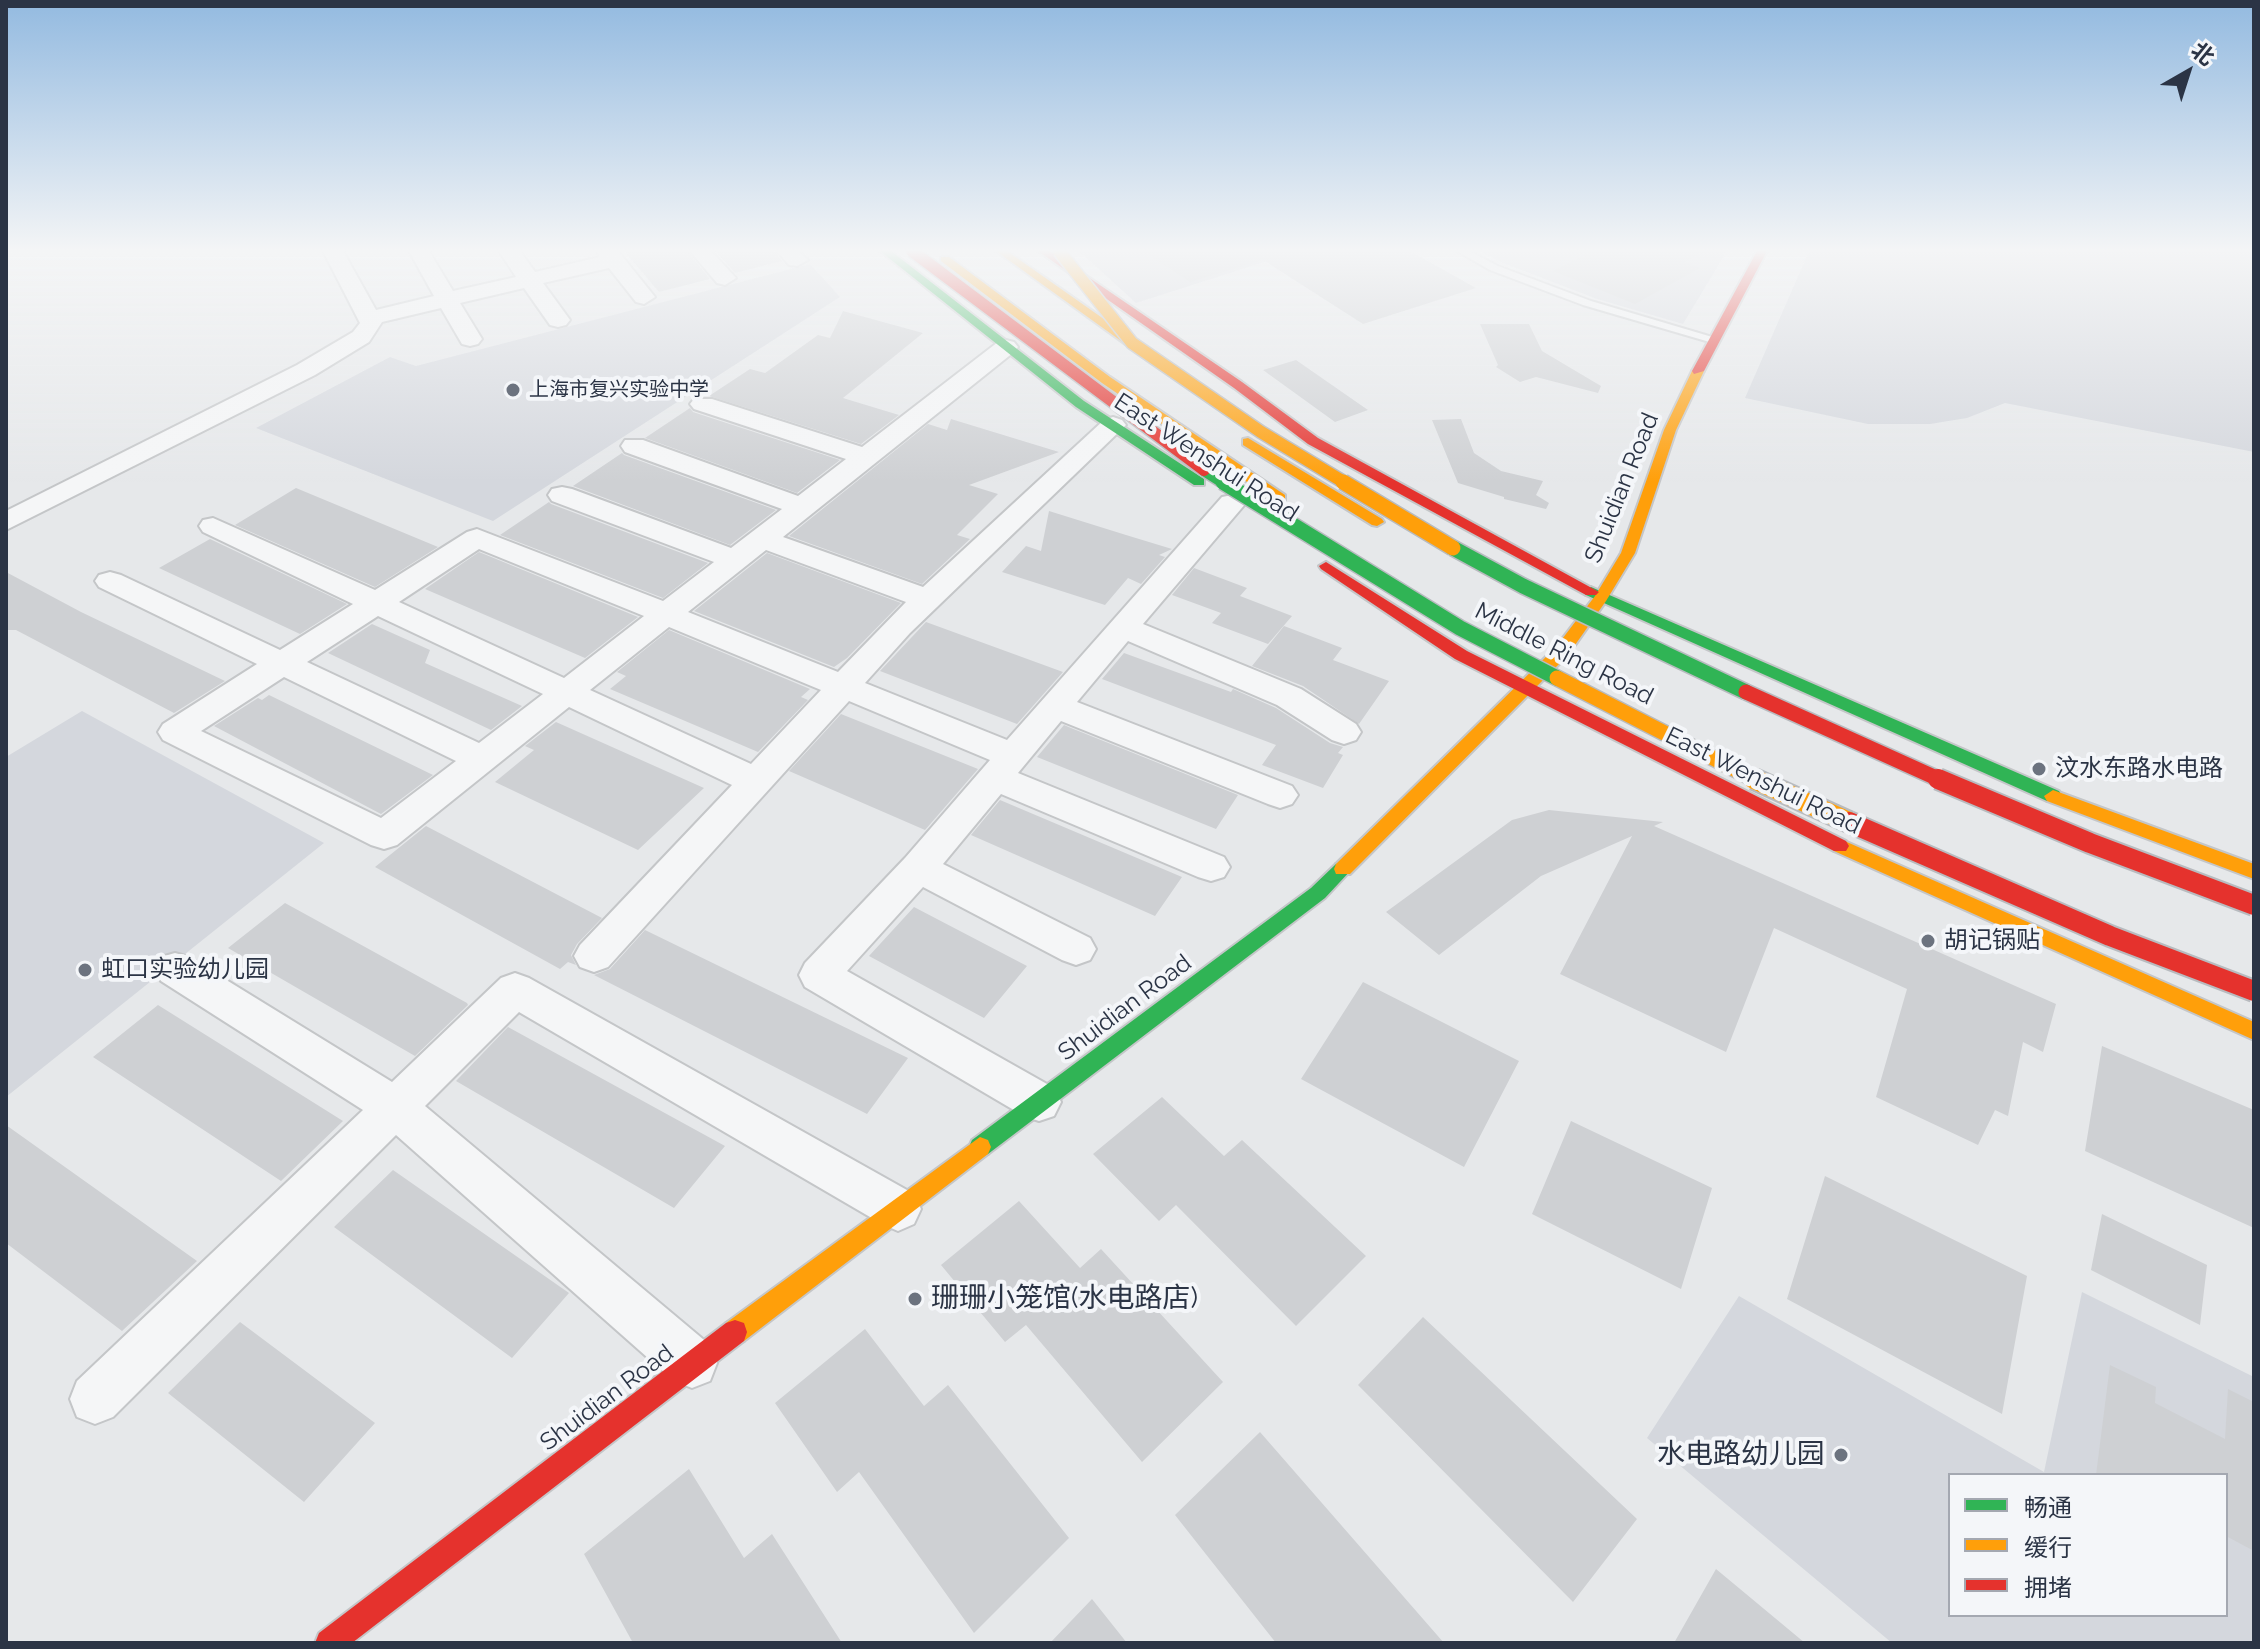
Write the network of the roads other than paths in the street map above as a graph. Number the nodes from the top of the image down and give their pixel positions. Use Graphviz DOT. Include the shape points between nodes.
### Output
graph roads {
  1 [pos="369,328"];
  2 [pos="464,328"];
  3 [pos="982,328"];
  4 [pos="1012,328"];
  5 [pos="1037,328"];
  6 [pos="1087,328"];
  7 [pos="1109,328"];
  8 [pos="1119,328"];
  9 [pos="1154,328"];
  10 [pos="1674,328"];
  11 [pos="1719,328"];
  12 [pos="470,339"];
  13 [pos="1713,339"];
  14 [pos="1132,343"];
  15 [pos="1006,347"];
  16 [pos="1238,385"];
  17 [pos="703,404"];
  18 [pos="1113,425"];
  19 [pos="634,446"];
  20 [pos="1262,451"];
  21 [pos="866,457"];
  22 [pos="562,495"];
  23 [pos="1232,503"];
  24 [pos="802,507"];
  25 [pos="6,522"];
  26 [pos="213,526"];
  27 [pos="762,539"];
  28 [pos="735,560"];
  29 [pos="110,581"];
  30 [pos="1601,598"];
  31 [pos="927,599"];
  32 [pos="376,602"];
  33 [pos="666,614"];
  34 [pos="1123,627"];
  35 [pos="1577,629"];
  36 [pos="1555,658"];
  37 [pos="282,664"];
  38 [pos="843,686"];
  39 [pos="1524,688"];
  40 [pos="566,692"];
  41 [pos="1055,706"];
  42 [pos="1344,732"];
  43 [pos="482,759"];
  44 [pos="1003,766"];
  45 [pos="755,781"];
  46 [pos="1280,795"];
  47 [pos="1211,867"];
  48 [pos="918,868"];
  49 [pos="2254,872"];
  50 [pos="2056,892"];
  51 [pos="2254,905"];
  52 [pos="2254,925"];
  53 [pos="2170,939"];
  54 [pos="1076,949"];
  55 [pos="594,956"];
  56 [pos="175,969"];
  57 [pos="2254,972"];
  58 [pos="2254,991"];
  59 [pos="2254,1031"];
  60 [pos="1039,1102"];
  61 [pos="395,1107"];
  62 [pos="898,1209"];
  63 [pos="692,1363"];
  64 [pos="95,1399"];
  65 [pos="329,1643"];
  1 -- 25 [label="street" via="306,370"];
  2 -- 12 [label="street"];
  3 -- 15 [label="main road, East Wenshui Road"];
  4 -- 58 [label="main road, Middle Ring Road, bridge" via="1182,456 1460,628 1775,790 2110,936"];
  5 -- 36 [label="main road, East Wenshui Road" via="1305,514"];
  6 -- 20 [label="main road, East Wenshui Road" via="1149,377"];
  7 -- 14 [label="main road, Middle Ring Road, bridge"];
  8 -- 14 [label="main road, bridge"];
  9 -- 16 [label="main road"];
  10 -- 13 [label="lane"];
  11 -- 13 [label="main road, Shuidian Road"];
  13 -- 30 [label="main road, Shuidian Road" via="1670,430 1628,553"];
  14 -- 51 [label="main road, Middle Ring Road, bridge" via="1261,432 1523,586 1871,751"];
  15 -- 18 [label="main road, East Wenshui Road"];
  15 -- 21 [label="street"];
  16 -- 20 [label="main road"];
  16 -- 30 [label="main road" via="1313,441"];
  17 -- 21 [label="street"];
  18 -- 23 [label="main road, East Wenshui Road"];
  18 -- 31 [label="street"];
  19 -- 24 [label="street"];
  20 -- 35 [label="main road, East Wenshui Road" via="1372,519"];
  21 -- 24 [label="street"];
  22 -- 28 [label="street"];
  23 -- 34 [label="street"];
  23 -- 39 [label="main road, East Wenshui Road" via="1461,655"];
  24 -- 27 [label="street"];
  26 -- 32 [label="street"];
  27 -- 28 [label="street"];
  27 -- 31 [label="street"];
  28 -- 33 [label="street"];
  29 -- 37 [label="street"];
  30 -- 35 [label="main road, Shuidian Road"];
  30 -- 49 [label="main road" via="2028,787"];
  31 -- 38 [label="street"];
  32 -- 33 [label="street" via="477,538"];
  32 -- 37 [label="street"];
  32 -- 40 [label="street"];
  33 -- 38 [label="street"];
  33 -- 40 [label="street"];
  34 -- 41 [label="street"];
  34 -- 42 [label="street" via="1289,697"];
  35 -- 36 [label="main road, Shuidian Road"];
  35 -- 52 [label="main road, East Wenshui Road" via="1979,816"];
  36 -- 39 [label="main road, Shuidian Road"];
  36 -- 50 [label="main road, East Wenshui Road" via="1754,761"];
  37 -- 43 [label="street"];
  37 -- 43 [label="street" via="175,732 384,835"];
  38 -- 44 [label="street"];
  38 -- 45 [label="street"];
  39 -- 59 [label="main road, East Wenshui Road" via="1796,826"];
  39 -- 60 [label="main road, Shuidian Road" via="1318,893"];
  40 -- 43 [label="street"];
  40 -- 45 [label="street"];
  41 -- 44 [label="street"];
  41 -- 46 [label="street"];
  44 -- 47 [label="street"];
  44 -- 48 [label="street"];
  45 -- 55 [label="street"];
  48 -- 54 [label="street"];
  48 -- 60 [label="street" via="819,975"];
  53 -- 57 [label="main road"];
  56 -- 61 [label="street"];
  60 -- 62 [label="main road, Shuidian Road"];
  61 -- 62 [label="street" via="515,990"];
  61 -- 63 [label="street"];
  61 -- 64 [label="street"];
  62 -- 63 [label="main road, Shuidian Road"];
  63 -- 65 [label="main road, Shuidian Road"];
}
